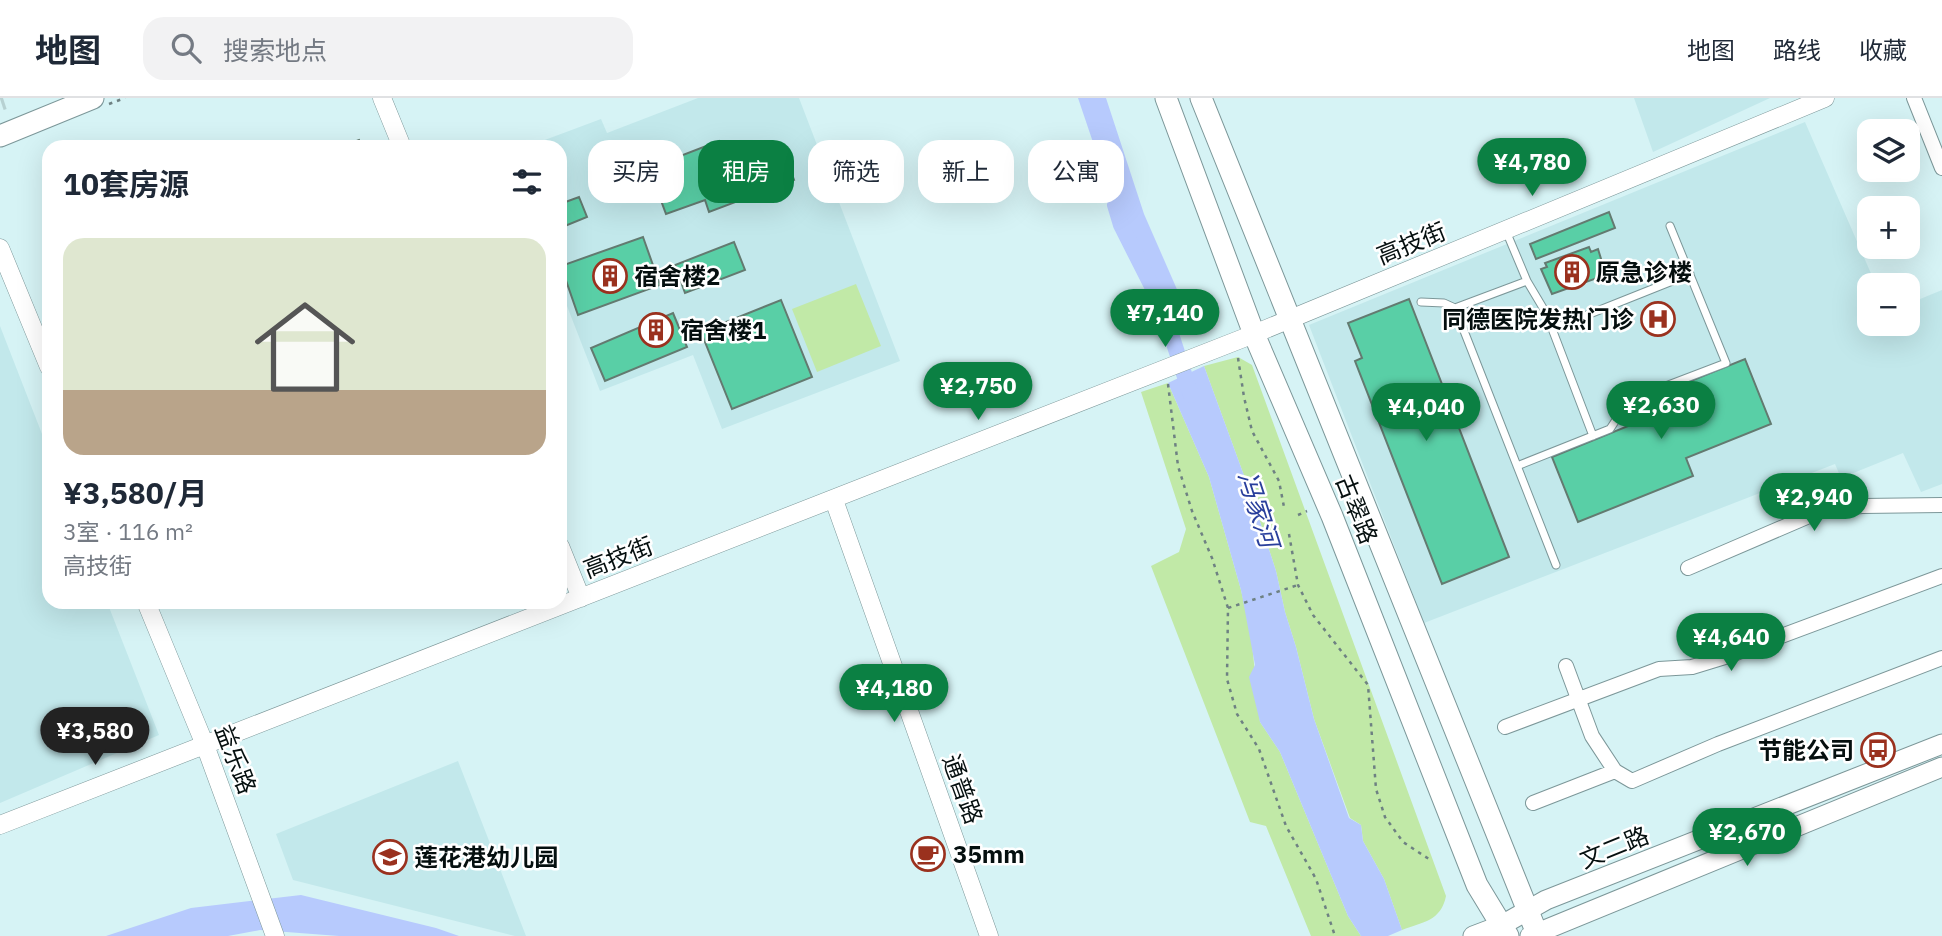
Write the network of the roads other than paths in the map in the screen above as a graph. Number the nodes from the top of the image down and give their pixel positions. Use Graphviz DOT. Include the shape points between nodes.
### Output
graph roads {
  1 [pos="93,98"];
  2 [pos="382,98"];
  3 [pos="1166,98"];
  4 [pos="1201,98"];
  5 [pos="1825,98"];
  6 [pos="1914,98"];
  7 [pos="0,136"];
  8 [pos="398,140"];
  9 [pos="1942,168"];
  10 [pos="1670,226"];
  11 [pos="1505,230"];
  12 [pos="0,248"];
  13 [pos="1690,274"];
  14 [pos="1527,281"];
  15 [pos="1421,302"];
  16 [pos="1455,308"];
  17 [pos="1290,319"];
  18 [pos="1552,329"];
  19 [pos="1254,334"];
  20 [pos="42,350"];
  21 [pos="1593,436"];
  22 [pos="1517,466"];
  23 [pos="834,500"];
  24 [pos="1942,505"];
  25 [pos="567,564"];
  26 [pos="1556,565"];
  27 [pos="1688,568"];
  28 [pos="1942,576"];
  29 [pos="581,598"];
  30 [pos="567,603"];
  31 [pos="149,609"];
  32 [pos="553,609"];
  33 [pos="1942,659"];
  34 [pos="1566,666"];
  35 [pos="1577,700"];
  36 [pos="1505,727"];
  37 [pos="1942,744"];
  38 [pos="205,745"];
  39 [pos="1942,766"];
  40 [pos="1615,771"];
  41 [pos="1533,803"];
  42 [pos="0,825"];
  43 [pos="1528,911"];
  44 [pos="1505,931"];
  45 [pos="1535,935"];
  46 [pos="275,936"];
  47 [pos="989,936"];
  48 [pos="1473,936"];
  1 -- 7 [label="main road"];
  2 -- 8 [label="street"];
  3 -- 19 [label="main road, 古翠路"];
  4 -- 17 [label="main road, 古翠路"];
  5 -- 11 [label="street, 高技街"];
  6 -- 9 [label="street"];
  10 -- 13 [label="lane"];
  11 -- 14 [label="lane"];
  11 -- 17 [label="street, 高技街"];
  12 -- 20 [label="street"];
  13 -- 18 [label="lane"];
  13 -- 21 [label="lane" via="1726,363 1629,400 1610,429"];
  14 -- 16 [label="lane"];
  14 -- 18 [label="lane"];
  15 -- 16 [label="lane"];
  16 -- 22 [label="lane"];
  17 -- 19 [label="street, 高技街"];
  17 -- 43 [label="main road, 古翠路"];
  18 -- 21 [label="lane"];
  19 -- 23 [label="street, 高技街"];
  19 -- 44 [label="main road, 古翠路" via="1332,516 1477,885"];
  21 -- 22 [label="lane"];
  22 -- 26 [label="lane"];
  23 -- 29 [label="street, 高技街"];
  23 -- 47 [label="street, 通普路"];
  24 -- 27 [label="street" via="1823,510"];
  25 -- 29 [label="street"];
  28 -- 35 [label="street" via="1728,656 1692,667 1659,669"];
  29 -- 30 [label="street, 高技街"];
  31 -- 38 [label="street, 益乐路"];
  32 -- 38 [label="street, 高技街"];
  33 -- 40 [label="street" via="1632,781"];
  34 -- 35 [label="street"];
  35 -- 36 [label="street"];
  35 -- 40 [label="street" via="1592,736"];
  37 -- 43 [label="main road, 文二路"];
  38 -- 42 [label="street, 高技街"];
  38 -- 46 [label="street, 益乐路"];
  39 -- 45 [label="main road, 文二路"];
  40 -- 41 [label="street"];
  43 -- 44 [label="main road, 文二路"];
  43 -- 45 [label="main road, 古翠路"];
  44 -- 48 [label="main road, 文二路"];
}
